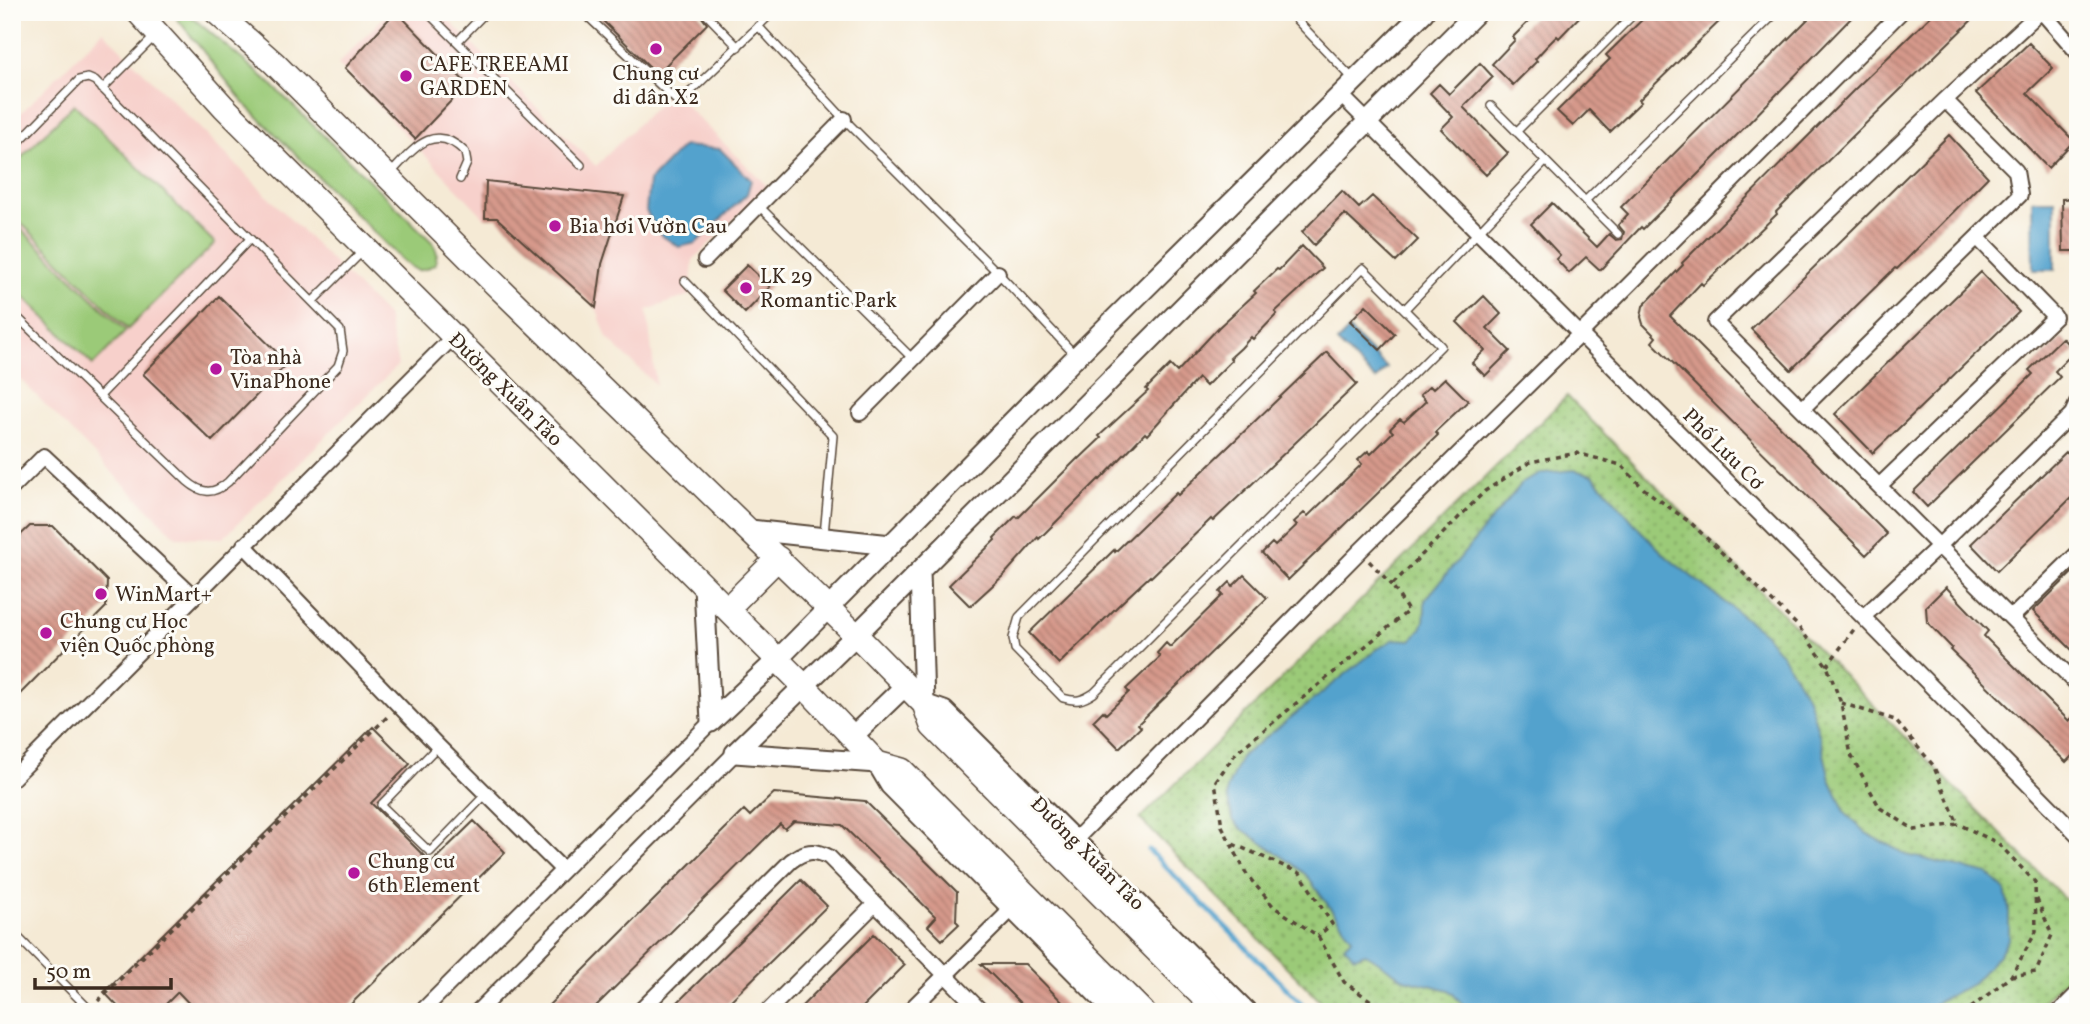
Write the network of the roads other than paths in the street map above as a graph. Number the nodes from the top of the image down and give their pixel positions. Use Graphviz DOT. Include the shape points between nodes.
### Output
graph roads {
  1 [pos="138,12"];
  2 [pos="216,12"];
  3 [pos="427,12"];
  4 [pos="486,12"];
  5 [pos="583,12"];
  6 [pos="704,12"];
  7 [pos="772,12"];
  8 [pos="1289,12"];
  9 [pos="1424,12"];
  10 [pos="1477,12"];
  11 [pos="1636,12"];
  12 [pos="1777,12"];
  13 [pos="1901,12"];
  14 [pos="2041,12"];
  15 [pos="758,26"];
  16 [pos="158,33"];
  17 [pos="458,41"];
  18 [pos="738,47"];
  19 [pos="2078,53"];
  20 [pos="1355,80"];
  21 [pos="102,89"];
  22 [pos="1340,94"];
  23 [pos="1945,100"];
  24 [pos="1491,106"];
  25 [pos="844,119"];
  26 [pos="1367,122"];
  27 [pos="1516,132"];
  28 [pos="12,149"];
  29 [pos="1546,161"];
  30 [pos="581,165"];
  31 [pos="387,177"];
  32 [pos="460,179"];
  33 [pos="1585,201"];
  34 [pos="759,206"];
  35 [pos="1479,232"];
  36 [pos="1618,234"];
  37 [pos="1978,238"];
  38 [pos="250,239"];
  39 [pos="366,248"];
  40 [pos="705,260"];
  41 [pos="998,273"];
  42 [pos="685,281"];
  43 [pos="313,302"];
  44 [pos="1405,309"];
  45 [pos="12,312"];
  46 [pos="1579,335"];
  47 [pos="454,336"];
  48 [pos="1076,356"];
  49 [pos="914,359"];
  50 [pos="100,396"];
  51 [pos="2078,401"];
  52 [pos="1802,409"];
  53 [pos="860,413"];
  54 [pos="1879,486"];
  55 [pos="12,488"];
  56 [pos="750,530"];
  57 [pos="824,538"];
  58 [pos="244,545"];
  59 [pos="891,545"];
  60 [pos="1939,546"];
  61 [pos="2078,553"];
  62 [pos="778,558"];
  63 [pos="920,571"];
  64 [pos="704,587"];
  65 [pos="193,596"];
  66 [pos="828,608"];
  67 [pos="727,609"];
  68 [pos="1863,617"];
  69 [pos="2011,618"];
  70 [pos="856,635"];
  71 [pos="777,660"];
  72 [pos="804,685"];
  73 [pos="2078,685"];
  74 [pos="905,686"];
  75 [pos="924,704"];
  76 [pos="711,722"];
  77 [pos="852,736"];
  78 [pos="438,746"];
  79 [pos="735,753"];
  80 [pos="877,763"];
  81 [pos="12,779"];
  82 [pos="487,793"];
  83 [pos="2078,835"];
  84 [pos="1068,847"];
  85 [pos="563,870"];
  86 [pos="1019,902"];
  87 [pos="875,904"];
  88 [pos="12,931"];
  89 [pos="945,975"];
  90 [pos="2078,993"];
  91 [pos="91,1010"];
  92 [pos="174,1012"];
  93 [pos="180,1012"];
  94 [pos="421,1012"];
  95 [pos="477,1012"];
  96 [pos="639,1012"];
  97 [pos="767,1012"];
  98 [pos="908,1012"];
  99 [pos="982,1012"];
  100 [pos="1115,1012"];
  101 [pos="1143,1012"];
  102 [pos="1218,1012"];
  103 [pos="1247,1012"];
  104 [pos="2059,1012"];
  1 -- 16 [label="main road, Đường Xuân Tảo"];
  2 -- 31 [label="main road, Đường Xuân Tảo" via="274,62"];
  3 -- 17 [label="lane"];
  4 -- 17 [label="lane"];
  5 -- 18 [label="lane" via="680,103"];
  6 -- 18 [label="lane"];
  7 -- 15 [label="lane"];
  8 -- 20 [label="lane"];
  9 -- 20 [label="street"];
  10 -- 26 [label="street"];
  11 -- 27 [label="lane"];
  12 -- 33 [label="lane"];
  13 -- 46 [label="street"];
  14 -- 19 [label="street"];
  14 -- 23 [label="street"];
  15 -- 18 [label="lane"];
  15 -- 25 [label="lane"];
  16 -- 21 [label="lane"];
  16 -- 39 [label="main road, Đường Xuân Tảo" via="224,107"];
  17 -- 30 [label="lane"];
  20 -- 22 [label="street"];
  21 -- 28 [label="lane" via="95,80 79,80"];
  21 -- 38 [label="lane"];
  22 -- 26 [label="street, Phố Lưu Cơ"];
  22 -- 48 [label="street"];
  23 -- 37 [label="street" via="2016,171 2020,195"];
  23 -- 52 [label="street" via="1715,322"];
  24 -- 27 [label="lane"];
  25 -- 34 [label="street"];
  25 -- 41 [label="lane"];
  26 -- 35 [label="street, Phố Lưu Cơ"];
  26 -- 63 [label="street"];
  27 -- 29 [label="lane"];
  29 -- 33 [label="lane"];
  29 -- 35 [label="lane"];
  31 -- 32 [label="lane" via="418,145 435,138 452,142 465,152 467,163"];
  31 -- 56 [label="main road, Đường Xuân Tảo"];
  33 -- 36 [label="lane"];
  34 -- 40 [label="street"];
  34 -- 49 [label="lane"];
  35 -- 44 [label="lane"];
  35 -- 46 [label="street, Phố Lưu Cơ"];
  37 -- 52 [label="street"];
  37 -- 54 [label="street" via="2056,317"];
  38 -- 43 [label="lane"];
  38 -- 50 [label="lane"];
  39 -- 43 [label="lane"];
  39 -- 47 [label="main road, Đường Xuân Tảo"];
  41 -- 48 [label="lane"];
  41 -- 49 [label="street"];
  42 -- 57 [label="lane" via="833,436"];
  43 -- 50 [label="lane" via="340,330 343,351 338,366 214,492 204,492 187,481"];
  44 -- 44 [label="lane" via="1441,346 1094,693 1083,700 1063,698 1015,649 1019,617 1363,268"];
  45 -- 50 [label="lane"];
  46 -- 68 [label="street, Phố Lưu Cơ"];
  46 -- 84 [label="street"];
  47 -- 58 [label="street"];
  47 -- 64 [label="main road, Đường Xuân Tảo"];
  48 -- 59 [label="street"];
  49 -- 53 [label="street"];
  51 -- 60 [label="street" via="2072,414"];
  52 -- 54 [label="street"];
  54 -- 60 [label="street"];
  55 -- 65 [label="street" via="44,456"];
  56 -- 57 [label="street"];
  56 -- 62 [label="main road, Đường Xuân Tảo"];
  57 -- 59 [label="street"];
  58 -- 65 [label="street"];
  58 -- 78 [label="street"];
  59 -- 66 [label="street"];
  60 -- 68 [label="street"];
  60 -- 69 [label="street"];
  61 -- 69 [label="street"];
  62 -- 66 [label="main road, Đường Xuân Tảo"];
  62 -- 67 [label="main road"];
  63 -- 70 [label="street"];
  63 -- 75 [label="street"];
  64 -- 67 [label="main road, Đường Xuân Tảo"];
  64 -- 76 [label="street"];
  65 -- 81 [label="street"];
  66 -- 70 [label="main road, Đường Xuân Tảo"];
  66 -- 71 [label="street"];
  67 -- 71 [label="main road, Đường Xuân Tảo"];
  68 -- 83 [label="street, Phố Lưu Cơ"];
  69 -- 73 [label="street"];
  70 -- 72 [label="street"];
  70 -- 74 [label="main road, Đường Xuân Tảo"];
  71 -- 72 [label="main road, Đường Xuân Tảo"];
  71 -- 76 [label="street"];
  72 -- 77 [label="main road, Đường Xuân Tảo"];
  72 -- 79 [label="street"];
  74 -- 75 [label="main road, Đường Xuân Tảo"];
  74 -- 77 [label="street"];
  75 -- 84 [label="main road, Đường Xuân Tảo" via="932,726"];
  76 -- 85 [label="street"];
  77 -- 80 [label="main road, Đường Xuân Tảo"];
  78 -- 82 [label="street"];
  78 -- 82 [label="lane" via="381,805 430,852"];
  79 -- 80 [label="street"];
  79 -- 95 [label="street"];
  80 -- 86 [label="main road, Đường Xuân Tảo" via="902,770"];
  82 -- 85 [label="street"];
  84 -- 102 [label="main road, Đường Xuân Tảo"];
  84 -- 103 [label="street, Đường Xuân Tảo"];
  85 -- 94 [label="street"];
  86 -- 89 [label="street"];
  86 -- 100 [label="street, Đường Xuân Tảo"];
  86 -- 101 [label="main road, Đường Xuân Tảo"];
  87 -- 89 [label="street"];
  87 -- 96 [label="street" via="828,857 820,852 801,853"];
  87 -- 97 [label="street"];
  88 -- 91 [label="lane"];
  89 -- 98 [label="street"];
  89 -- 99 [label="street"];
  90 -- 104 [label="street"];
  92 -- 93 [label="lane"];
}
